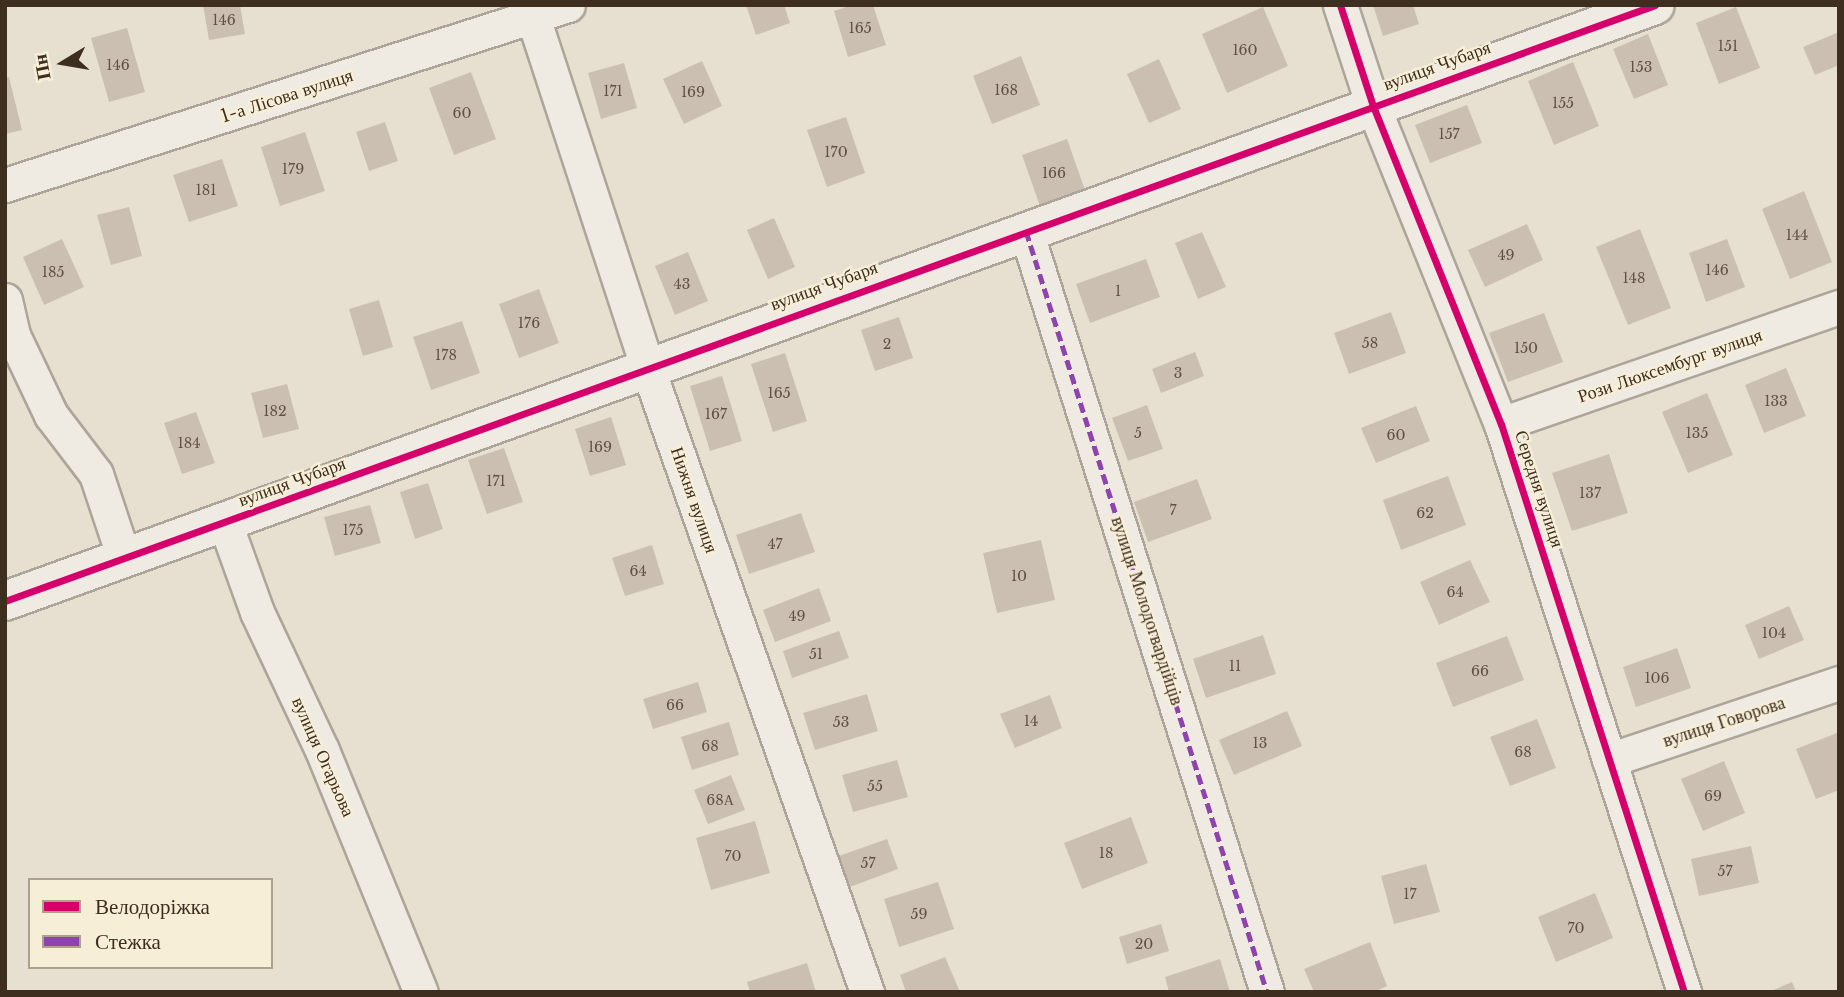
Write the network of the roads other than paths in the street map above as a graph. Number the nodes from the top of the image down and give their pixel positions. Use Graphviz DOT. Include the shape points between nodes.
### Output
graph roads {
  1 [pos="568,5"];
  2 [pos="1340,5"];
  3 [pos="1655,5"];
  4 [pos="531,12"];
  5 [pos="1373,106"];
  6 [pos="5,185"];
  7 [pos="1026,231"];
  8 [pos="5,300"];
  9 [pos="1839,307"];
  10 [pos="647,366"];
  11 [pos="1502,424"];
  12 [pos="225,523"];
  13 [pos="123,555"];
  14 [pos="5,601"];
  15 [pos="1839,683"];
  16 [pos="1609,760"];
  17 [pos="421,992"];
  18 [pos="867,992"];
  19 [pos="1267,992"];
  20 [pos="1684,992"];
  1 -- 4 [label="street, 1-а Лісова вулиця"];
  2 -- 5 [label="street, Середня вулиця"];
  3 -- 5 [label="street, вулиця Чубаря"];
  4 -- 6 [label="street, 1-а Лісова вулиця"];
  4 -- 10 [label="street, Нижня вулиця"];
  5 -- 7 [label="street, вулиця Чубаря"];
  5 -- 11 [label="street, Середня вулиця"];
  7 -- 10 [label="street, вулиця Чубаря"];
  7 -- 19 [label="street, вулиця Молодогвардійців"];
  8 -- 13 [label="street" via="13,335 51,415 96,474"];
  9 -- 11 [label="street, Рози Люксембург вулиця"];
  10 -- 12 [label="street, вулиця Чубаря"];
  10 -- 18 [label="street, Нижня вулиця"];
  11 -- 16 [label="street, Середня вулиця"];
  12 -- 13 [label="street, вулиця Чубаря"];
  12 -- 17 [label="street, вулиця Огарьова" via="257,612 322,750"];
  13 -- 14 [label="street, вулиця Чубаря"];
  15 -- 16 [label="street, вулиця Говорова"];
  16 -- 20 [label="street, Середня вулиця"];
}
